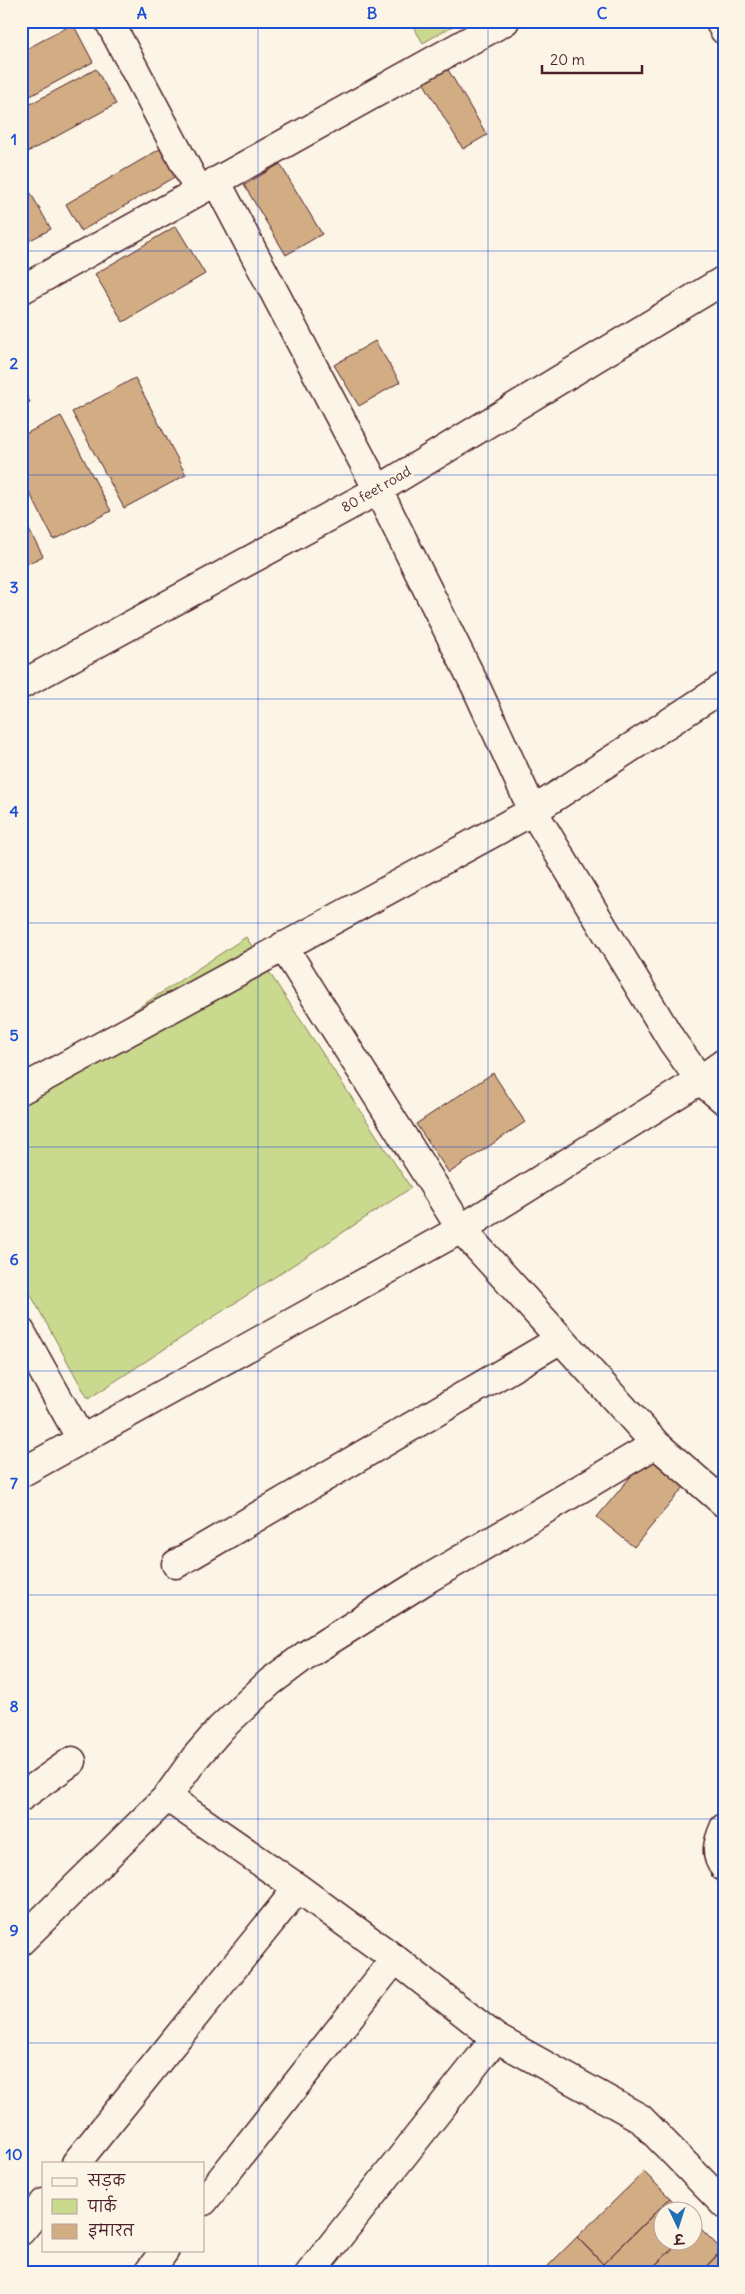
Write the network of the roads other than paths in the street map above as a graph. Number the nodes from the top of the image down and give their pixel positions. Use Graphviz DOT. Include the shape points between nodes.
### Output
graph roads {
  1 [pos="109,21"];
  2 [pos="505,21"];
  3 [pos="718,21"];
  4 [pos="724,30"];
  5 [pos="208,186"];
  6 [pos="724,280"];
  7 [pos="21,290"];
  8 [pos="378,490"];
  9 [pos="21,685"];
  10 [pos="724,687"];
  11 [pos="533,812"];
  12 [pos="283,946"];
  13 [pos="724,1063"];
  14 [pos="700,1080"];
  15 [pos="21,1090"];
  16 [pos="724,1100"];
  17 [pos="461,1229"];
  18 [pos="21,1332"];
  19 [pos="561,1339"];
  20 [pos="81,1439"];
  21 [pos="656,1444"];
  22 [pos="21,1473"];
  23 [pos="724,1503"];
  24 [pos="176,1564"];
  25 [pos="72,1761"];
  26 [pos="21,1796"];
  27 [pos="167,1797"];
  28 [pos="724,1828"];
  29 [pos="724,1867"];
  30 [pos="298,1888"];
  31 [pos="21,1941"];
  32 [pos="394,1959"];
  33 [pos="496,2038"];
  34 [pos="77,2162"];
  35 [pos="205,2201"];
  36 [pos="724,2204"];
  37 [pos="42,2205"];
  38 [pos="21,2231"];
  39 [pos="164,2252"];
  40 [pos="148,2273"];
  41 [pos="310,2273"];
  1 -- 5 [label="street"];
  2 -- 5 [label="street"];
  3 -- 4 [label="street"];
  5 -- 7 [label="street"];
  5 -- 8 [label="street"];
  6 -- 8 [label="street, 80 feet road"];
  8 -- 9 [label="street, 80 feet road"];
  8 -- 11 [label="street" via="476,687"];
  10 -- 11 [label="street"];
  11 -- 12 [label="street"];
  11 -- 14 [label="street" via="672,1041"];
  12 -- 15 [label="street"];
  12 -- 17 [label="street"];
  13 -- 14 [label="street"];
  14 -- 16 [label="street"];
  14 -- 17 [label="street"];
  17 -- 19 [label="street"];
  17 -- 20 [label="street"];
  18 -- 20 [label="street"];
  19 -- 21 [label="street"];
  19 -- 24 [label="street"];
  20 -- 22 [label="street"];
  21 -- 23 [label="street"];
  21 -- 27 [label="street" via="306,1655 270,1682 221,1728"];
  25 -- 26 [label="street"];
  27 -- 30 [label="street"];
  27 -- 31 [label="street"];
  28 -- 29 [label="street" via="717,1844"];
  30 -- 32 [label="street"];
  30 -- 34 [label="street"];
  32 -- 33 [label="street"];
  32 -- 35 [label="street"];
  33 -- 36 [label="street" via="640,2118"];
  33 -- 41 [label="street"];
  37 -- 38 [label="street"];
  39 -- 40 [label="street"];
}
